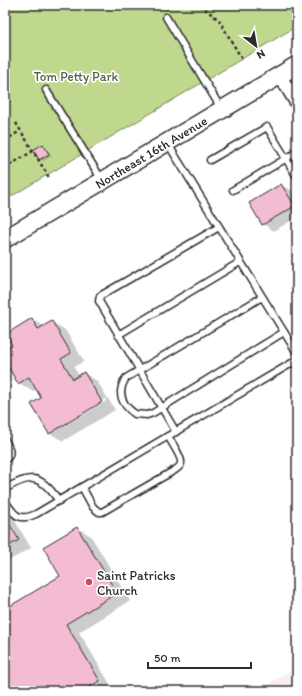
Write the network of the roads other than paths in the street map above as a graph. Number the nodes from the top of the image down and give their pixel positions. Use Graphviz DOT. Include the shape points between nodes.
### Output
graph roads {
  1 [pos="166,17"];
  2 [pos="297,65"];
  3 [pos="280,76"];
  4 [pos="46,90"];
  5 [pos="297,104"];
  6 [pos="222,110"];
  7 [pos="167,142"];
  8 [pos="297,152"];
  9 [pos="286,159"];
  10 [pos="210,160"];
  11 [pos="297,177"];
  12 [pos="102,181"];
  13 [pos="233,190"];
  14 [pos="219,226"];
  15 [pos="5,239"];
  16 [pos="240,262"];
  17 [pos="262,297"];
  18 [pos="284,332"];
  19 [pos="118,335"];
  20 [pos="297,353"];
  21 [pos="297,360"];
  22 [pos="139,370"];
  23 [pos="162,407"];
  24 [pos="176,432"];
  25 [pos="168,436"];
  26 [pos="5,440"];
  27 [pos="5,460"];
  28 [pos="82,487"];
  29 [pos="5,489"];
  30 [pos="5,501"];
  31 [pos="58,501"];
  1 -- 6 [label="lane"];
  2 -- 3 [label="street, Northeast 16th Avenue"];
  3 -- 5 [label="street"];
  3 -- 6 [label="street, Northeast 16th Avenue"];
  4 -- 12 [label="lane"];
  6 -- 7 [label="street, Northeast 16th Avenue"];
  7 -- 12 [label="street, Northeast 16th Avenue"];
  7 -- 14 [label="lane"];
  8 -- 9 [label="lane"];
  9 -- 10 [label="lane" via="267,127"];
  9 -- 11 [label="lane"];
  9 -- 13 [label="lane"];
  12 -- 15 [label="street, Northeast 16th Avenue"];
  14 -- 16 [label="lane"];
  14 -- 19 [label="lane" via="100,296 100,305"];
  16 -- 17 [label="lane"];
  16 -- 19 [label="lane"];
  17 -- 18 [label="lane"];
  17 -- 22 [label="lane"];
  18 -- 20 [label="lane"];
  18 -- 23 [label="lane"];
  19 -- 22 [label="lane"];
  21 -- 24 [label="lane"];
  22 -- 23 [label="lane"];
  22 -- 23 [label="lane" via="126,378 121,388 126,406 140,415 153,413"];
  23 -- 24 [label="lane"];
  24 -- 25 [label="lane"];
  25 -- 28 [label="lane"];
  25 -- 28 [label="lane" via="182,462 180,467 169,474 102,512 93,507"];
  26 -- 27 [label="lane" via="10,448"];
  28 -- 31 [label="lane"];
  29 -- 31 [label="lane" via="24,479 34,478 46,485"];
  30 -- 31 [label="lane" via="14,515 23,518 36,514"];
}
